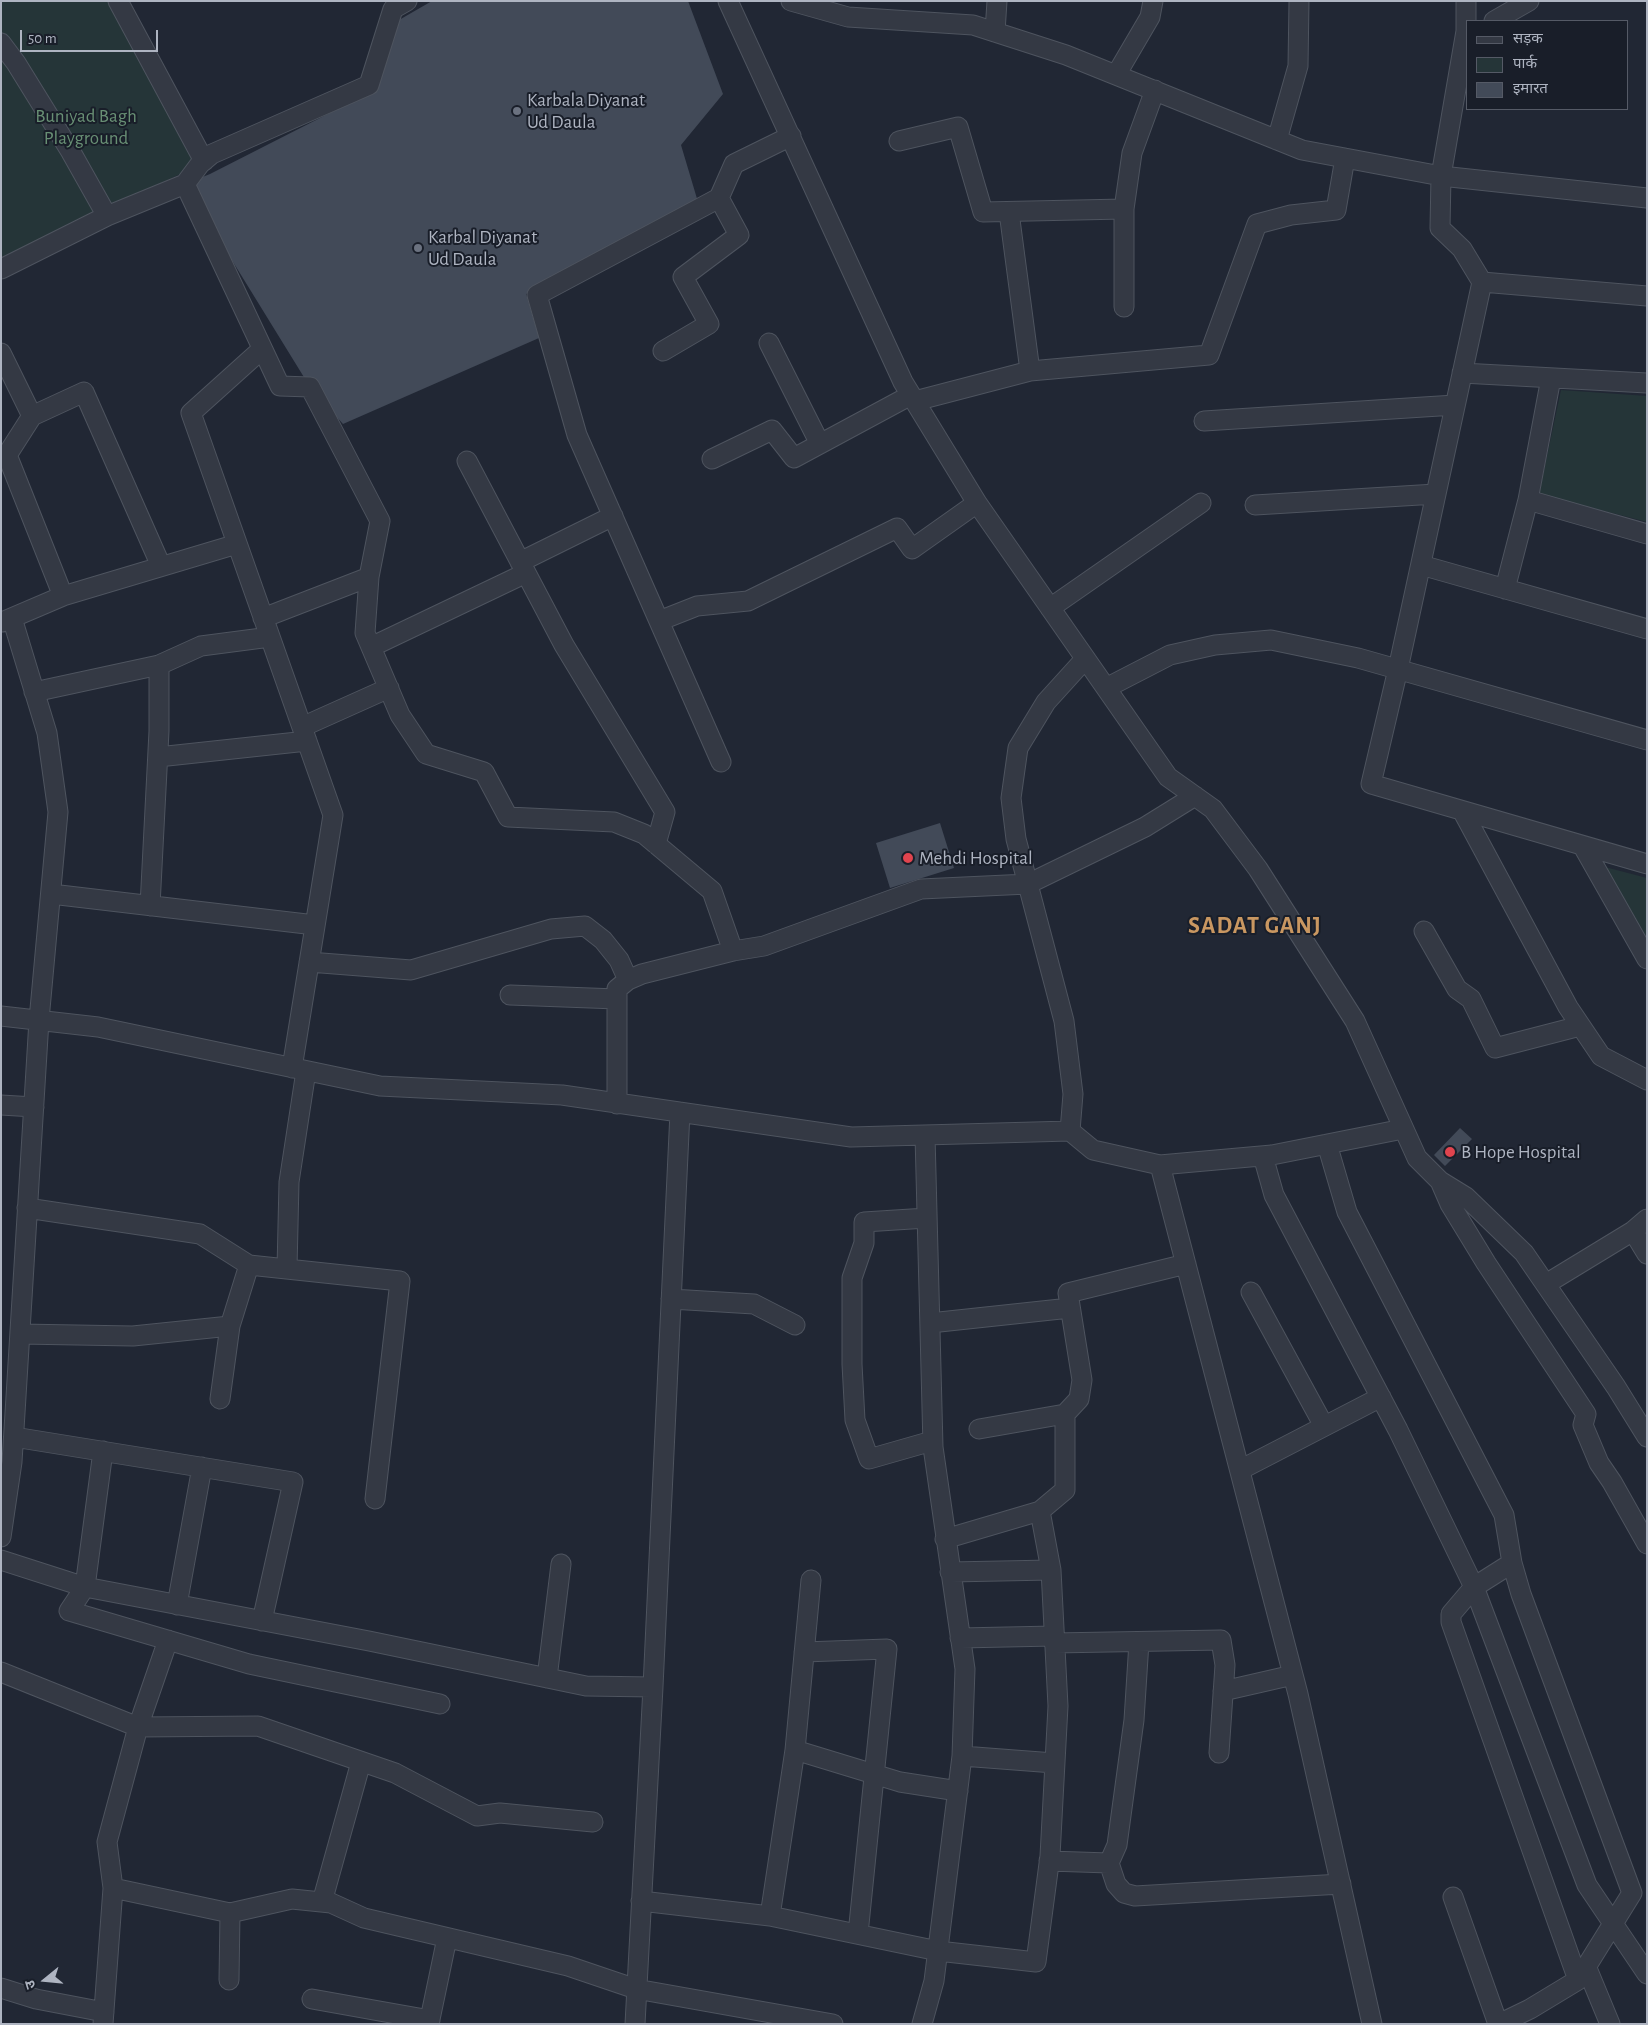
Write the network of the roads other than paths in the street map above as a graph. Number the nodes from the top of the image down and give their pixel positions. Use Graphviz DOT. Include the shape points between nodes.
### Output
graph roads {
  1 [pos="118,1"];
  2 [pos="407,1"];
  3 [pos="728,1"];
  4 [pos="791,1"];
  5 [pos="997,1"];
  6 [pos="1154,1"];
  7 [pos="1299,1"];
  8 [pos="1466,1"];
  9 [pos="1529,1"];
  10 [pos="1496,20"];
  11 [pos="1466,31"];
  12 [pos="995,32"];
  13 [pos="1,44"];
  14 [pos="1116,75"];
  15 [pos="1155,90"];
  16 [pos="791,136"];
  17 [pos="1278,140"];
  18 [pos="899,141"];
  19 [pos="1345,158"];
  20 [pos="204,161"];
  21 [pos="1441,176"];
  22 [pos="185,184"];
  23 [pos="719,198"];
  24 [pos="1647,198"];
  25 [pos="1124,209"];
  26 [pos="1008,212"];
  27 [pos="106,216"];
  28 [pos="1,269"];
  29 [pos="1482,282"];
  30 [pos="1647,296"];
  31 [pos="1124,307"];
  32 [pos="769,343"];
  33 [pos="261,350"];
  34 [pos="663,351"];
  35 [pos="1,353"];
  36 [pos="1030,371"];
  37 [pos="1462,374"];
  38 [pos="1551,378"];
  39 [pos="1647,384"];
  40 [pos="913,398"];
  41 [pos="1455,405"];
  42 [pos="32,416"];
  43 [pos="1204,421"];
  44 [pos="820,444"];
  45 [pos="712,459"];
  46 [pos="467,461"];
  47 [pos="1436,494"];
  48 [pos="1528,500"];
  49 [pos="977,503"];
  50 [pos="1201,503"];
  51 [pos="1256,505"];
  52 [pos="613,516"];
  53 [pos="1647,534"];
  54 [pos="237,544"];
  55 [pos="1421,565"];
  56 [pos="161,566"];
  57 [pos="523,567"];
  58 [pos="369,577"];
  59 [pos="1505,589"];
  60 [pos="63,596"];
  61 [pos="1050,608"];
  62 [pos="263,618"];
  63 [pos="7,620"];
  64 [pos="659,621"];
  65 [pos="1647,629"];
  66 [pos="270,637"];
  67 [pos="371,646"];
  68 [pos="1085,659"];
  69 [pos="158,665"];
  70 [pos="1398,669"];
  71 [pos="388,688"];
  72 [pos="1106,688"];
  73 [pos="34,692"];
  74 [pos="304,734"];
  75 [pos="1647,740"];
  76 [pos="158,757"];
  77 [pos="721,762"];
  78 [pos="1195,796"];
  79 [pos="1463,812"];
  80 [pos="656,844"];
  81 [pos="1584,848"];
  82 [pos="1647,864"];
  83 [pos="1028,884"];
  84 [pos="51,894"];
  85 [pos="150,906"];
  86 [pos="315,925"];
  87 [pos="1424,932"];
  88 [pos="733,951"];
  89 [pos="1647,959"];
  90 [pos="309,962"];
  91 [pos="628,980"];
  92 [pos="510,995"];
  93 [pos="617,999"];
  94 [pos="1,1016"];
  95 [pos="39,1020"];
  96 [pos="1580,1026"];
  97 [pos="299,1069"];
  98 [pos="1647,1080"];
  99 [pos="618,1104"];
  100 [pos="1,1105"];
  101 [pos="34,1107"];
  102 [pos="680,1112"];
  103 [pos="1403,1129"];
  104 [pos="1070,1131"];
  105 [pos="925,1135"];
  106 [pos="1327,1144"];
  107 [pos="1262,1156"];
  108 [pos="1160,1165"];
  109 [pos="1440,1181"];
  110 [pos="28,1208"];
  111 [pos="927,1218"];
  112 [pos="1640,1225"];
  113 [pos="1647,1254"];
  114 [pos="1186,1264"];
  115 [pos="249,1265"];
  116 [pos="287,1269"];
  117 [pos="1546,1284"];
  118 [pos="1252,1292"];
  119 [pos="671,1299"];
  120 [pos="1070,1308"];
  121 [pos="930,1324"];
  122 [pos="794,1325"];
  123 [pos="230,1326"];
  124 [pos="20,1334"];
  125 [pos="1381,1397"];
  126 [pos="220,1399"];
  127 [pos="1065,1414"];
  128 [pos="1324,1426"];
  129 [pos="979,1429"];
  130 [pos="14,1437"];
  131 [pos="1647,1437"];
  132 [pos="932,1441"];
  133 [pos="103,1451"];
  134 [pos="202,1467"];
  135 [pos="1240,1470"];
  136 [pos="375,1499"];
  137 [pos="1040,1511"];
  138 [pos="1,1537"];
  139 [pos="945,1539"];
  140 [pos="1647,1544"];
  141 [pos="1,1560"];
  142 [pos="1512,1563"];
  143 [pos="561,1564"];
  144 [pos="1051,1570"];
  145 [pos="950,1572"];
  146 [pos="811,1580"];
  147 [pos="85,1587"];
  148 [pos="1474,1587"];
  149 [pos="177,1605"];
  150 [pos="262,1621"];
  151 [pos="960,1638"];
  152 [pos="1054,1639"];
  153 [pos="168,1640"];
  154 [pos="1139,1642"];
  155 [pos="804,1652"];
  156 [pos="1,1672"];
  157 [pos="1293,1675"];
  158 [pos="547,1678"];
  159 [pos="654,1687"];
  160 [pos="1223,1691"];
  161 [pos="440,1704"];
  162 [pos="138,1727"];
  163 [pos="795,1750"];
  164 [pos="1219,1753"];
  165 [pos="962,1756"];
  166 [pos="361,1762"];
  167 [pos="1054,1763"];
  168 [pos="875,1774"];
  169 [pos="958,1791"];
  170 [pos="593,1822"];
  171 [pos="1049,1861"];
  172 [pos="1109,1863"];
  173 [pos="1341,1884"];
  174 [pos="113,1888"];
  175 [pos="1454,1897"];
  176 [pos="641,1901"];
  177 [pos="322,1902"];
  178 [pos="230,1913"];
  179 [pos="770,1916"];
  180 [pos="1613,1923"];
  181 [pos="858,1934"];
  182 [pos="447,1938"];
  183 [pos="938,1951"];
  184 [pos="1582,1973"];
  185 [pos="1647,1974"];
  186 [pos="228,1980"];
  187 [pos="1,1988"];
  188 [pos="636,1989"];
  189 [pos="312,1999"];
  190 [pos="103,2018"];
  191 [pos="430,2022"];
  192 [pos="634,2024"];
  193 [pos="834,2024"];
  194 [pos="922,2024"];
  195 [pos="1372,2024"];
  196 [pos="1498,2024"];
  197 [pos="1610,2024"];
  1 -- 20 [label="street"];
  2 -- 20 [label="street" via="393,9 369,85 212,154"];
  3 -- 16 [label="street"];
  4 -- 12 [label="street" via="848,17 973,26"];
  5 -- 12 [label="street"];
  6 -- 14 [label="street" via="1150,17"];
  7 -- 17 [label="street" via="1298,66"];
  8 -- 11 [label="street"];
  9 -- 10 [label="street"];
  11 -- 21 [label="street"];
  12 -- 14 [label="street" via="1066,54"];
  13 -- 27 [label="street" via="71,152"];
  14 -- 15 [label="street"];
  15 -- 17 [label="street"];
  15 -- 25 [label="street" via="1132,153"];
  16 -- 23 [label="street" via="734,164"];
  16 -- 40 [label="street"];
  17 -- 19 [label="street" via="1302,150"];
  18 -- 26 [label="street" via="958,127 983,212"];
  19 -- 21 [label="street"];
  19 -- 36 [label="street" via="1336,210 1291,214 1257,224 1209,355"];
  20 -- 22 [label="street"];
  21 -- 24 [label="street"];
  21 -- 29 [label="street" via="1440,228 1462,250"];
  22 -- 27 [label="street"];
  22 -- 33 [label="street"];
  23 -- 34 [label="street" via="739,235 684,277 709,324"];
  23 -- 52 [label="street" via="537,295 577,435"];
  25 -- 26 [label="street"];
  25 -- 31 [label="street"];
  26 -- 36 [label="street"];
  27 -- 28 [label="street"];
  29 -- 30 [label="street"];
  29 -- 37 [label="street"];
  32 -- 44 [label="street"];
  33 -- 54 [label="street" via="191,413"];
  33 -- 58 [label="street" via="280,386 310,387 380,520"];
  35 -- 42 [label="street"];
  36 -- 40 [label="street"];
  37 -- 38 [label="street"];
  37 -- 41 [label="street"];
  38 -- 39 [label="street"];
  38 -- 48 [label="street"];
  40 -- 44 [label="street"];
  40 -- 49 [label="street"];
  41 -- 43 [label="street"];
  41 -- 47 [label="street"];
  42 -- 56 [label="street" via="84,392"];
  42 -- 60 [label="street" via="7,455"];
  44 -- 45 [label="street" via="794,458 772,430"];
  46 -- 57 [label="street"];
  47 -- 51 [label="street"];
  47 -- 55 [label="street"];
  48 -- 53 [label="street"];
  48 -- 59 [label="street"];
  49 -- 61 [label="street"];
  49 -- 64 [label="street" via="912,549 897,528 748,601 697,606"];
  50 -- 61 [label="street"];
  52 -- 57 [label="street"];
  52 -- 64 [label="street"];
  54 -- 56 [label="street"];
  54 -- 62 [label="street"];
  55 -- 59 [label="street"];
  55 -- 70 [label="street"];
  56 -- 60 [label="street"];
  57 -- 67 [label="street"];
  57 -- 80 [label="street" via="564,645 665,812"];
  58 -- 62 [label="street"];
  58 -- 67 [label="street" via="365,633"];
  59 -- 65 [label="street"];
  60 -- 63 [label="street"];
  61 -- 68 [label="street"];
  62 -- 66 [label="street"];
  63 -- 73 [label="street"];
  64 -- 77 [label="street"];
  66 -- 69 [label="street" via="201,646"];
  66 -- 74 [label="street"];
  67 -- 71 [label="street"];
  68 -- 72 [label="street"];
  68 -- 83 [label="street" via="1046,702 1018,748 1011,798 1016,839"];
  69 -- 73 [label="street"];
  69 -- 76 [label="street"];
  70 -- 72 [label="street" via="1271,640 1215,645 1170,655"];
  70 -- 75 [label="street"];
  70 -- 79 [label="street" via="1371,784"];
  71 -- 74 [label="street"];
  71 -- 80 [label="street" via="400,715 426,754 484,772 508,817 614,822 644,834"];
  72 -- 78 [label="street" via="1168,777"];
  73 -- 84 [label="street" via="47,733 58,812"];
  74 -- 76 [label="street"];
  74 -- 86 [label="street" via="333,815"];
  76 -- 85 [label="street"];
  78 -- 83 [label="street" via="1145,827"];
  78 -- 103 [label="street" via="1214,809 1258,869 1355,1021"];
  79 -- 81 [label="street"];
  79 -- 96 [label="street"];
  80 -- 88 [label="street" via="712,891"];
  81 -- 82 [label="street"];
  81 -- 89 [label="street"];
  83 -- 88 [label="street" via="920,889 764,946"];
  83 -- 104 [label="street" via="1064,1022 1073,1094"];
  84 -- 85 [label="street"];
  84 -- 95 [label="street"];
  85 -- 86 [label="street"];
  86 -- 90 [label="street"];
  87 -- 96 [label="street" via="1457,988 1471,999 1495,1048"];
  88 -- 91 [label="street"];
  90 -- 91 [label="street" via="411,970 551,929 585,926 603,940 619,960"];
  90 -- 97 [label="street"];
  91 -- 93 [label="street" via="617,989"];
  92 -- 93 [label="street"];
  93 -- 99 [label="street"];
  94 -- 95 [label="street"];
  95 -- 97 [label="street" via="98,1027"];
  95 -- 101 [label="street"];
  96 -- 98 [label="street" via="1601,1056"];
  97 -- 99 [label="street" via="380,1086 562,1095"];
  97 -- 116 [label="street" via="289,1182"];
  99 -- 102 [label="street"];
  100 -- 101 [label="street"];
  101 -- 110 [label="street"];
  102 -- 105 [label="street" via="851,1137"];
  102 -- 119 [label="street"];
  103 -- 106 [label="street"];
  103 -- 109 [label="street" via="1417,1158"];
  104 -- 105 [label="street"];
  104 -- 108 [label="street" via="1093,1150"];
  105 -- 111 [label="street"];
  106 -- 107 [label="street"];
  106 -- 142 [label="street" via="1347,1212 1504,1515"];
  107 -- 108 [label="street"];
  107 -- 125 [label="street" via="1274,1195"];
  108 -- 114 [label="street"];
  109 -- 117 [label="street" via="1466,1198 1524,1253"];
  109 -- 140 [label="street" via="1450,1204 1486,1263 1586,1414 1583,1425 1599,1463"];
  110 -- 115 [label="street" via="200,1234"];
  110 -- 124 [label="street"];
  111 -- 121 [label="street"];
  111 -- 132 [label="street" via="864,1222 864,1244 852,1278 852,1364 855,1420 869,1459"];
  112 -- 113 [label="street"];
  112 -- 117 [label="street"];
  114 -- 120 [label="street" via="1068,1293"];
  114 -- 135 [label="street"];
  115 -- 116 [label="street"];
  115 -- 123 [label="street"];
  116 -- 136 [label="street" via="400,1281"];
  117 -- 131 [label="street"];
  118 -- 128 [label="street"];
  119 -- 122 [label="street" via="754,1304"];
  119 -- 159 [label="street"];
  120 -- 121 [label="street"];
  120 -- 127 [label="street" via="1082,1380 1079,1399"];
  121 -- 132 [label="street"];
  123 -- 124 [label="street" via="133,1336"];
  123 -- 126 [label="street"];
  124 -- 130 [label="street"];
  125 -- 128 [label="street"];
  125 -- 148 [label="street"];
  127 -- 129 [label="street"];
  127 -- 137 [label="street" via="1065,1490"];
  128 -- 135 [label="street"];
  130 -- 133 [label="street"];
  130 -- 138 [label="street"];
  132 -- 139 [label="street"];
  133 -- 134 [label="street"];
  133 -- 147 [label="street"];
  134 -- 149 [label="street"];
  134 -- 150 [label="street" via="293,1482"];
  135 -- 157 [label="street"];
  137 -- 139 [label="street"];
  137 -- 144 [label="street"];
  139 -- 145 [label="street"];
  141 -- 147 [label="street"];
  142 -- 148 [label="street"];
  142 -- 180 [label="street" via="1632,1893"];
  143 -- 158 [label="street"];
  144 -- 145 [label="street"];
  144 -- 152 [label="street"];
  145 -- 151 [label="street"];
  146 -- 155 [label="street"];
  147 -- 149 [label="street"];
  147 -- 153 [label="street" via="69,1611"];
  148 -- 180 [label="street" via="1587,1885"];
  148 -- 184 [label="street" via="1451,1614 1453,1630"];
  149 -- 150 [label="street"];
  150 -- 158 [label="street"];
  151 -- 152 [label="street"];
  151 -- 165 [label="street" via="965,1670"];
  152 -- 154 [label="street"];
  152 -- 167 [label="street" via="1058,1706"];
  153 -- 161 [label="street" via="249,1664"];
  153 -- 162 [label="street"];
  154 -- 160 [label="street" via="1221,1640 1225,1665"];
  154 -- 172 [label="street" via="1134,1720 1117,1844"];
  155 -- 163 [label="street"];
  155 -- 168 [label="street" via="887,1650"];
  156 -- 162 [label="street"];
  157 -- 160 [label="street"];
  157 -- 173 [label="street"];
  158 -- 159 [label="street" via="586,1686"];
  159 -- 176 [label="street"];
  160 -- 164 [label="street"];
  162 -- 166 [label="street" via="258,1726"];
  162 -- 174 [label="street" via="107,1842"];
  163 -- 168 [label="street"];
  163 -- 179 [label="street"];
  165 -- 167 [label="street"];
  165 -- 169 [label="street"];
  166 -- 170 [label="street" via="395,1773 477,1816 500,1813"];
  166 -- 177 [label="street"];
  167 -- 171 [label="street"];
  168 -- 169 [label="street" via="900,1782"];
  168 -- 181 [label="street"];
  169 -- 183 [label="street"];
  171 -- 172 [label="street"];
  171 -- 183 [label="street" via="1036,1962"];
  172 -- 173 [label="street" via="1116,1884 1124,1893 1135,1896"];
  173 -- 195 [label="street"];
  174 -- 178 [label="street"];
  174 -- 190 [label="street"];
  175 -- 196 [label="street"];
  176 -- 179 [label="street"];
  176 -- 188 [label="street"];
  177 -- 178 [label="street" via="292,1898"];
  177 -- 182 [label="street" via="364,1918"];
  178 -- 186 [label="street"];
  179 -- 181 [label="street"];
  180 -- 184 [label="street"];
  180 -- 185 [label="street"];
  181 -- 183 [label="street"];
  182 -- 188 [label="street" via="568,1966"];
  182 -- 191 [label="street"];
  183 -- 194 [label="street" via="934,1981"];
  184 -- 196 [label="street" via="1530,2009"];
  184 -- 197 [label="street"];
  187 -- 190 [label="street"];
  188 -- 192 [label="street"];
  188 -- 193 [label="street"];
  189 -- 191 [label="street"];
}
